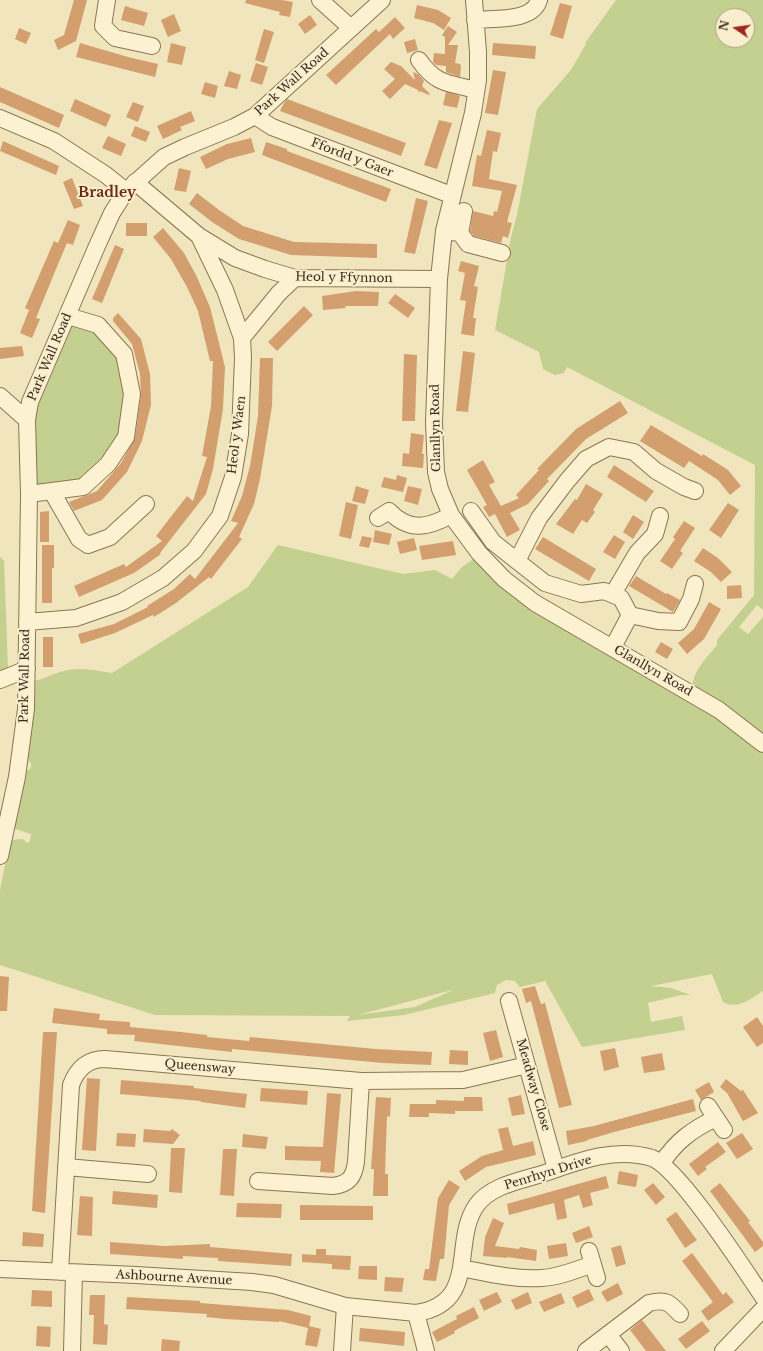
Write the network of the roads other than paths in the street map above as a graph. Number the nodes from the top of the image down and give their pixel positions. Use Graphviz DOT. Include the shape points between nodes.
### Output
graph roads {
  1 [pos="107,0"];
  2 [pos="320,0"];
  3 [pos="382,0"];
  4 [pos="474,0"];
  5 [pos="539,0"];
  6 [pos="475,20"];
  7 [pos="351,28"];
  8 [pos="149,43"];
  9 [pos="418,60"];
  10 [pos="476,90"];
  11 [pos="255,116"];
  12 [pos="0,118"];
  13 [pos="131,187"];
  14 [pos="451,195"];
  15 [pos="464,211"];
  16 [pos="444,230"];
  17 [pos="460,233"];
  18 [pos="199,236"];
  19 [pos="502,253"];
  20 [pos="295,278"];
  21 [pos="439,279"];
  22 [pos="68,316"];
  23 [pos="242,338"];
  24 [pos="0,396"];
  25 [pos="27,420"];
  26 [pos="695,491"];
  27 [pos="52,492"];
  28 [pos="29,494"];
  29 [pos="146,504"];
  30 [pos="386,511"];
  31 [pos="470,511"];
  32 [pos="451,515"];
  33 [pos="660,516"];
  34 [pos="516,561"];
  35 [pos="695,584"];
  36 [pos="613,594"];
  37 [pos="630,615"];
  38 [pos="27,622"];
  39 [pos="613,648"];
  40 [pos="27,669"];
  41 [pos="0,680"];
  42 [pos="763,744"];
  43 [pos="0,856"];
  44 [pos="509,1001"];
  45 [pos="527,1065"];
  46 [pos="361,1080"];
  47 [pos="716,1118"];
  48 [pos="662,1163"];
  49 [pos="66,1167"];
  50 [pos="556,1169"];
  51 [pos="148,1174"];
  52 [pos="258,1181"];
  53 [pos="593,1264"];
  54 [pos="461,1268"];
  55 [pos="0,1269"];
  56 [pos="67,1272"];
  57 [pos="763,1297"];
  58 [pos="345,1306"];
  59 [pos="763,1309"];
  60 [pos="416,1313"];
  61 [pos="680,1314"];
  62 [pos="608,1334"];
  63 [pos="72,1351"];
  64 [pos="342,1351"];
  65 [pos="426,1351"];
  66 [pos="586,1351"];
  67 [pos="621,1351"];
  68 [pos="723,1351"];
  1 -- 8 [label="street" via="103,26 115,38"];
  2 -- 7 [label="street"];
  3 -- 7 [label="street, Park Wall Road"];
  4 -- 6 [label="street, Glanllyn Road"];
  5 -- 6 [label="street" via="535,10 523,16"];
  6 -- 10 [label="street, Glanllyn Road" via="478,52"];
  7 -- 11 [label="street, Park Wall Road"];
  9 -- 10 [label="street" via="436,79"];
  10 -- 14 [label="street, Glanllyn Road" via="473,113"];
  11 -- 13 [label="street, Park Wall Road" via="234,128 164,157"];
  11 -- 14 [label="street, Ffordd y Gaer" via="272,127"];
  12 -- 13 [label="street" via="54,141 106,175"];
  13 -- 18 [label="street, Heol y Ffynnon"];
  13 -- 22 [label="street, Park Wall Road" via="112,213"];
  14 -- 16 [label="street, Glanllyn Road"];
  15 -- 17 [label="street"];
  16 -- 17 [label="street"];
  16 -- 21 [label="street, Glanllyn Road"];
  17 -- 19 [label="street" via="468,244"];
  18 -- 20 [label="street, Heol y Ffynnon" via="235,258"];
  18 -- 23 [label="street, Heol y Waen" via="225,290"];
  20 -- 21 [label="street, Heol y Ffynnon"];
  20 -- 23 [label="street" via="279,293"];
  21 -- 32 [label="street, Glanllyn Road" via="434,453 440,489"];
  22 -- 25 [label="street, Park Wall Road" via="30,402"];
  22 -- 27 [label="street" via="98,326 124,354 132,394 126,437 108,464 83,487"];
  23 -- 38 [label="street, Heol y Waen" via="242,410 233,476 220,516 194,551 163,578 122,602 76,618"];
  24 -- 25 [label="street"];
  25 -- 28 [label="street, Park Wall Road"];
  26 -- 34 [label="street" via="656,471 634,452 608,447 586,459 567,481 539,518"];
  27 -- 28 [label="street"];
  27 -- 29 [label="street" via="79,539 88,545 110,537"];
  28 -- 38 [label="street, Park Wall Road"];
  30 -- 32 [label="street" via="403,523 414,525 435,524"];
  31 -- 34 [label="street" via="493,542"];
  32 -- 39 [label="street, Glanllyn Road" via="479,553 504,579 535,602"];
  33 -- 36 [label="street" via="655,534 637,553"];
  34 -- 36 [label="street" via="545,583 581,594 604,591"];
  35 -- 37 [label="street" via="691,599 679,622"];
  36 -- 37 [label="street" via="621,598"];
  37 -- 39 [label="street"];
  38 -- 40 [label="street, Park Wall Road"];
  39 -- 42 [label="street, Glanllyn Road" via="719,710"];
  40 -- 41 [label="street"];
  40 -- 43 [label="street, Park Wall Road" via="23,744"];
  44 -- 45 [label="street, Meadway Close"];
  45 -- 46 [label="street, Queensway" via="462,1080"];
  45 -- 50 [label="street, Meadway Close"];
  46 -- 49 [label="street, Queensway" via="94,1060 78,1070 71,1085"];
  46 -- 52 [label="street" via="356,1162 350,1180 333,1186"];
  47 -- 48 [label="street" via="684,1137 671,1149"];
  48 -- 50 [label="street, Penrhyn Drive" via="642,1156 609,1154"];
  48 -- 57 [label="street, Penrhyn Drive" via="700,1206"];
  49 -- 51 [label="street"];
  49 -- 56 [label="street, Queensway"];
  50 -- 54 [label="street, Penrhyn Drive" via="490,1192 482,1199 470,1218"];
  53 -- 54 [label="street" via="568,1273 542,1278 506,1277"];
  54 -- 60 [label="street, Penrhyn Drive" via="456,1287 449,1296 434,1308"];
  55 -- 56 [label="street, Ashbourne Avenue"];
  56 -- 58 [label="street, Ashbourne Avenue" via="252,1282 274,1285"];
  56 -- 63 [label="street, Queensway"];
  58 -- 60 [label="street, Penrhyn Drive"];
  58 -- 64 [label="street"];
  59 -- 68 [label="street"];
  60 -- 65 [label="street"];
  61 -- 62 [label="street" via="671,1304 661,1300 649,1303"];
  62 -- 66 [label="street"];
  62 -- 67 [label="street"];
}
